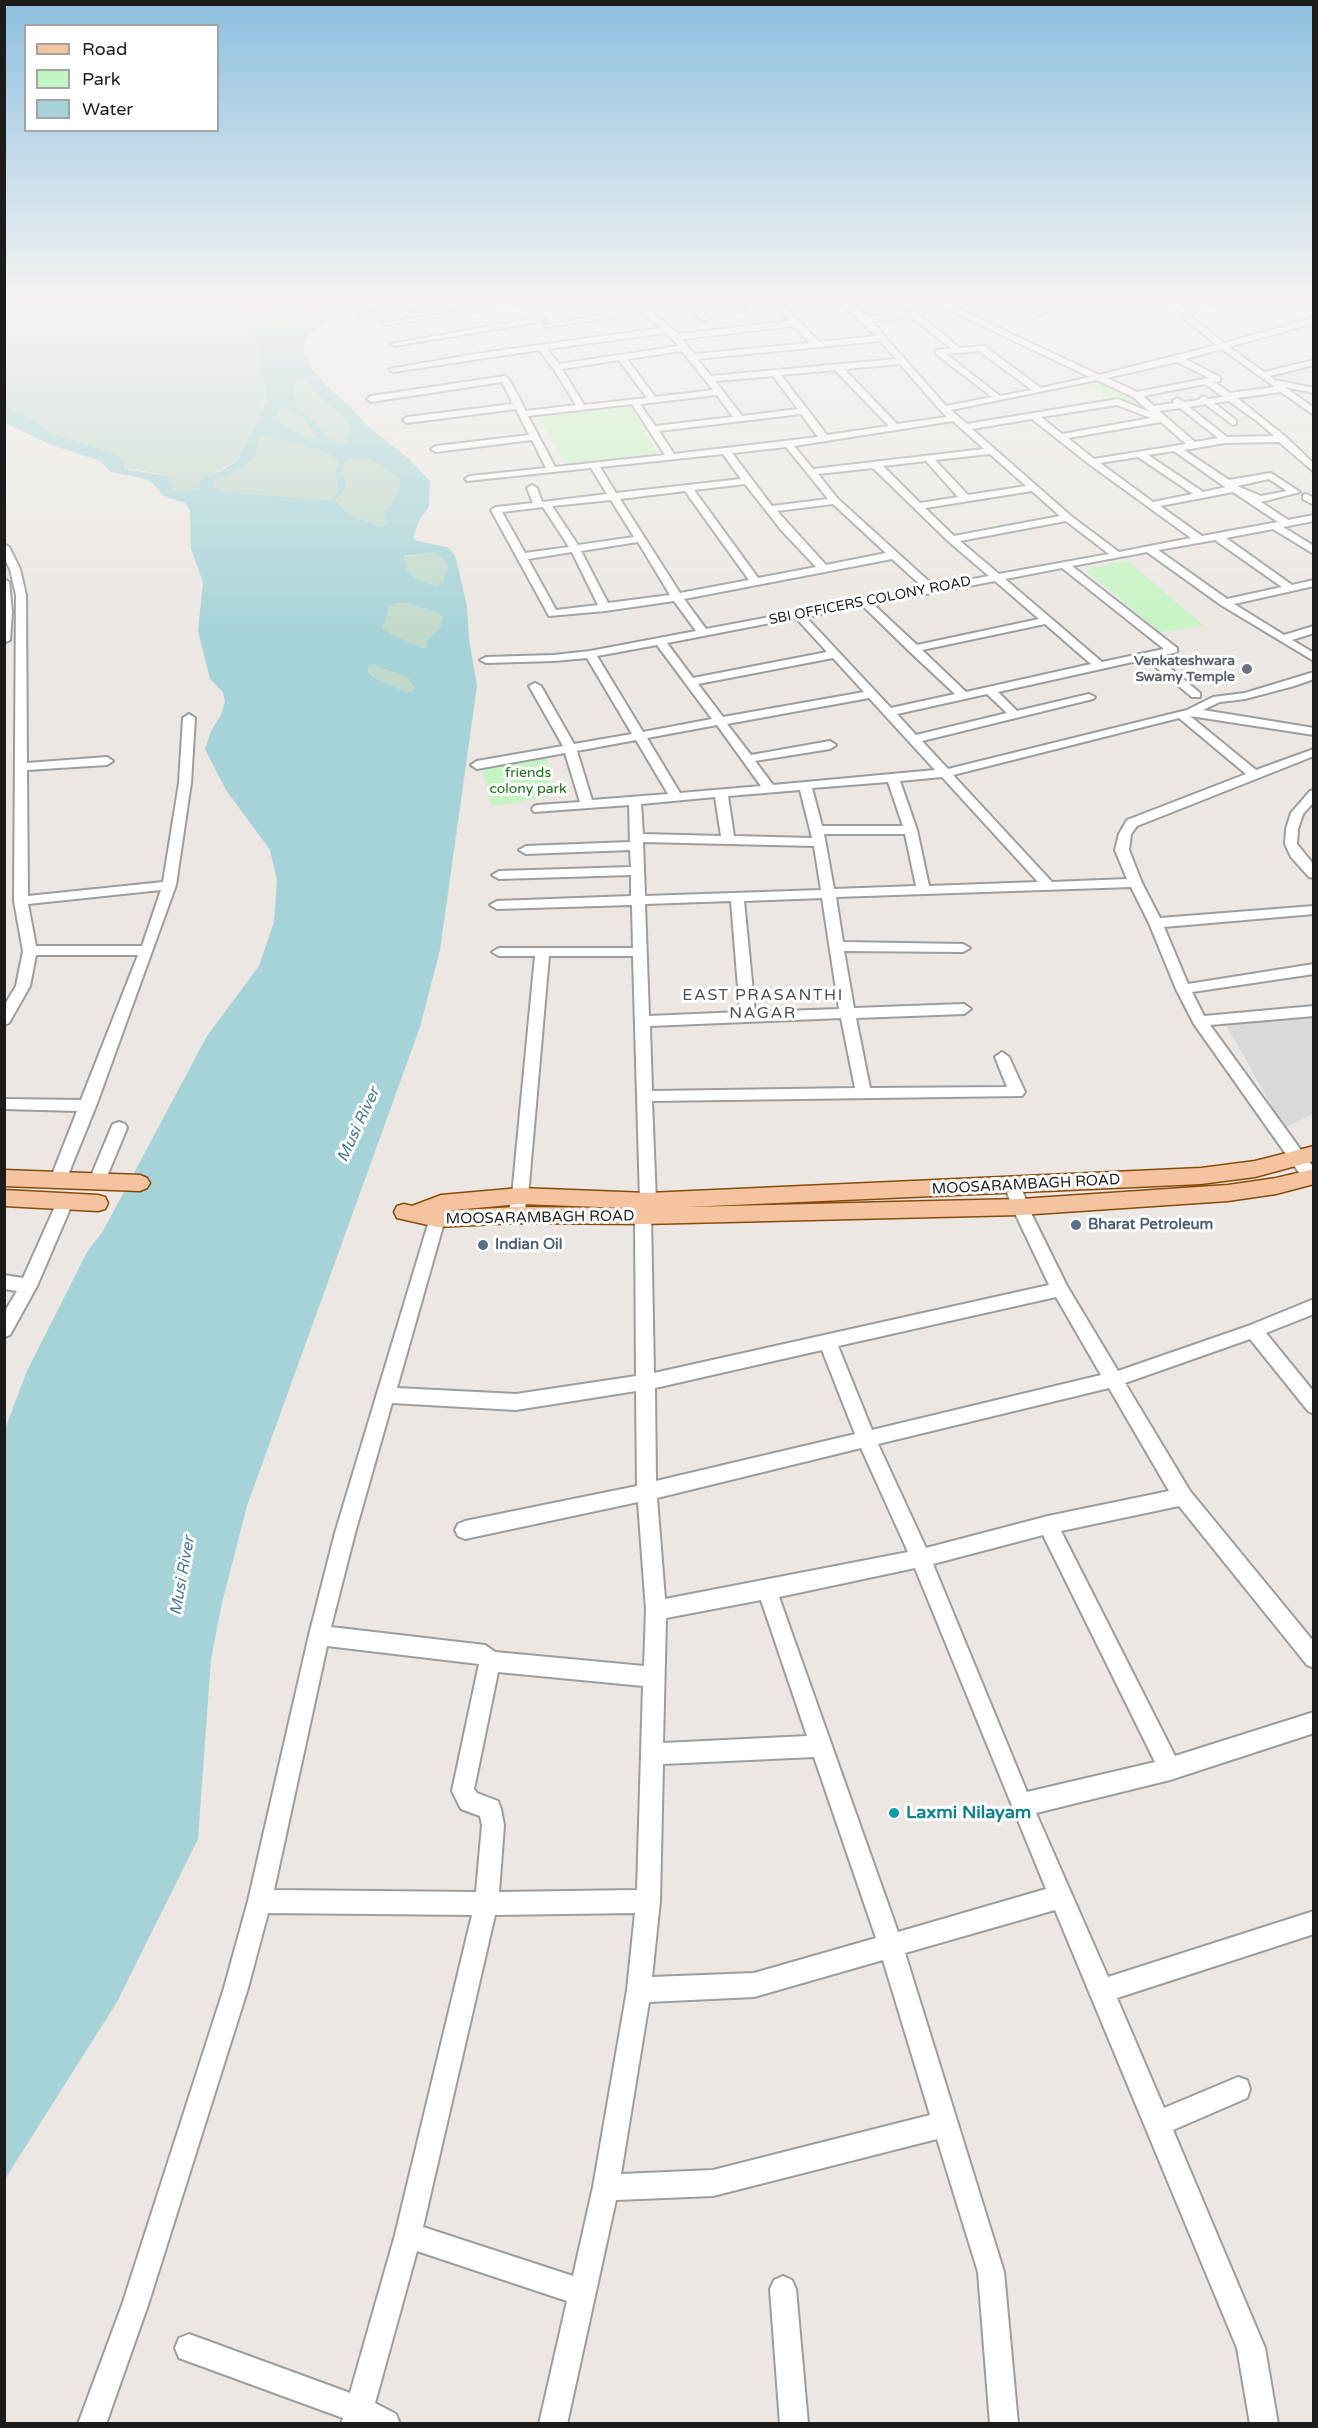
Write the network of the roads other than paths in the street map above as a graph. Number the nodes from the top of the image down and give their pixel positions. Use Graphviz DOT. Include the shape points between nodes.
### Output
graph roads {
  1 [pos="471,414"];
  2 [pos="523,414"];
  3 [pos="644,414"];
  4 [pos="736,414"];
  5 [pos="773,414"];
  6 [pos="806,414"];
  7 [pos="884,414"];
  8 [pos="951,414"];
  9 [pos="1038,414"];
  10 [pos="1151,414"];
  11 [pos="1158,414"];
  12 [pos="1193,414"];
  13 [pos="1223,414"];
  14 [pos="1252,414"];
  15 [pos="1034,415"];
  16 [pos="739,418"];
  17 [pos="956,418"];
  18 [pos="1163,419"];
  19 [pos="406,420"];
  20 [pos="1233,422"];
  21 [pos="895,426"];
  22 [pos="967,427"];
  23 [pos="654,429"];
  24 [pos="534,437"];
  25 [pos="1060,437"];
  26 [pos="825,439"];
  27 [pos="1283,439"];
  28 [pos="1225,440"];
  29 [pos="788,444"];
  30 [pos="1193,445"];
  31 [pos="1175,448"];
  32 [pos="436,449"];
  33 [pos="726,451"];
  34 [pos="993,451"];
  35 [pos="1140,454"];
  36 [pos="672,458"];
  37 [pos="929,459"];
  38 [pos="1092,462"];
  39 [pos="875,464"];
  40 [pos="595,467"];
  41 [pos="1314,470"];
  42 [pos="552,471"];
  43 [pos="811,472"];
  44 [pos="470,479"];
  45 [pos="747,481"];
  46 [pos="532,488"];
  47 [pos="688,488"];
  48 [pos="1034,488"];
  49 [pos="1236,488"];
  50 [pos="1201,495"];
  51 [pos="612,496"];
  52 [pos="964,497"];
  53 [pos="835,501"];
  54 [pos="543,505"];
  55 [pos="1151,505"];
  56 [pos="917,506"];
  57 [pos="771,509"];
  58 [pos="1068,518"];
  59 [pos="1314,518"];
  60 [pos="1286,523"];
  61 [pos="1274,525"];
  62 [pos="1216,536"];
  63 [pos="640,539"];
  64 [pos="952,539"];
  65 [pos="1199,539"];
  66 [pos="4,547"];
  67 [pos="575,549"];
  68 [pos="1149,549"];
  69 [pos="1314,551"];
  70 [pos="894,555"];
  71 [pos="1117,555"];
  72 [pos="522,557"];
  73 [pos="1064,565"];
  74 [pos="823,568"];
  75 [pos="997,577"];
  76 [pos="4,582"];
  77 [pos="756,583"];
  78 [pos="1314,583"];
  79 [pos="1290,588"];
  80 [pos="932,590"];
  81 [pos="677,597"];
  82 [pos="865,602"];
  83 [pos="1225,603"];
  84 [pos="605,608"];
  85 [pos="553,614"];
  86 [pos="799,615"];
  87 [pos="1046,621"];
  88 [pos="540,622"];
  89 [pos="1314,629"];
  90 [pos="702,633"];
  91 [pos="1283,639"];
  92 [pos="4,640"];
  93 [pos="660,641"];
  94 [pos="913,649"];
  95 [pos="590,654"];
  96 [pos="836,654"];
  97 [pos="1148,655"];
  98 [pos="1314,658"];
  99 [pos="486,660"];
  100 [pos="1100,666"];
  101 [pos="1314,675"];
  102 [pos="690,682"];
  103 [pos="535,686"];
  104 [pos="990,690"];
  105 [pos="872,694"];
  106 [pos="1196,695"];
  107 [pos="963,696"];
  108 [pos="1089,697"];
  109 [pos="889,712"];
  110 [pos="1186,713"];
  111 [pos="1015,715"];
  112 [pos="189,718"];
  113 [pos="720,722"];
  114 [pos="1314,732"];
  115 [pos="639,736"];
  116 [pos="914,739"];
  117 [pos="830,745"];
  118 [pos="570,748"];
  119 [pos="1313,753"];
  120 [pos="748,759"];
  121 [pos="107,761"];
  122 [pos="477,765"];
  123 [pos="20,767"];
  124 [pos="945,773"];
  125 [pos="1253,774"];
  126 [pos="893,778"];
  127 [pos="805,785"];
  128 [pos="770,788"];
  129 [pos="721,793"];
  130 [pos="1314,794"];
  131 [pos="676,797"];
  132 [pos="635,800"];
  133 [pos="587,804"];
  134 [pos="538,809"];
  135 [pos="911,830"];
  136 [pos="819,836"];
  137 [pos="728,840"];
  138 [pos="636,842"];
  139 [pos="526,850"];
  140 [pos="637,871"];
  141 [pos="1314,874"];
  142 [pos="499,875"];
  143 [pos="1135,883"];
  144 [pos="169,885"];
  145 [pos="1049,886"];
  146 [pos="923,890"];
  147 [pos="828,894"];
  148 [pos="737,897"];
  149 [pos="638,900"];
  150 [pos="21,901"];
  151 [pos="497,905"];
  152 [pos="1314,910"];
  153 [pos="1156,923"];
  154 [pos="837,946"];
  155 [pos="963,948"];
  156 [pos="147,950"];
  157 [pos="30,951"];
  158 [pos="499,952"];
  159 [pos="542,952"];
  160 [pos="640,952"];
  161 [pos="1314,969"];
  162 [pos="1183,989"];
  163 [pos="964,1009"];
  164 [pos="1314,1011"];
  165 [pos="847,1012"];
  166 [pos="748,1016"];
  167 [pos="4,1020"];
  168 [pos="642,1021"];
  169 [pos="1199,1021"];
  170 [pos="1002,1057"];
  171 [pos="864,1094"];
  172 [pos="644,1096"];
  173 [pos="4,1104"];
  174 [pos="88,1106"];
  175 [pos="119,1128"];
  176 [pos="1305,1156"];
  177 [pos="1312,1177"];
  178 [pos="4,1178"];
  179 [pos="58,1180"];
  180 [pos="97,1181"];
  181 [pos="140,1184"];
  182 [pos="1013,1186"];
  183 [pos="4,1198"];
  184 [pos="65,1202"];
  185 [pos="98,1203"];
  186 [pos="518,1205"];
  187 [pos="1020,1207"];
  188 [pos="645,1209"];
  189 [pos="425,1212"];
  190 [pos="4,1282"];
  191 [pos="28,1286"];
  192 [pos="1060,1289"];
  193 [pos="1314,1306"];
  194 [pos="4,1330"];
  195 [pos="1254,1331"];
  196 [pos="828,1342"];
  197 [pos="1112,1380"];
  198 [pos="646,1382"];
  199 [pos="387,1395"];
  200 [pos="1314,1406"];
  201 [pos="866,1438"];
  202 [pos="647,1492"];
  203 [pos="1183,1497"];
  204 [pos="1048,1525"];
  205 [pos="465,1530"];
  206 [pos="921,1558"];
  207 [pos="767,1590"];
  208 [pos="656,1610"];
  209 [pos="319,1635"];
  210 [pos="1314,1658"];
  211 [pos="490,1661"];
  212 [pos="653,1677"];
  213 [pos="1314,1722"];
  214 [pos="820,1746"];
  215 [pos="651,1754"];
  216 [pos="1170,1769"];
  217 [pos="1021,1805"];
  218 [pos="1060,1897"];
  219 [pos="260,1901"];
  220 [pos="648,1901"];
  221 [pos="486,1904"];
  222 [pos="1314,1922"];
  223 [pos="891,1946"];
  224 [pos="639,1990"];
  225 [pos="1102,1991"];
  226 [pos="1238,2089"];
  227 [pos="946,2124"];
  228 [pos="1157,2124"];
  229 [pos="606,2187"];
  230 [pos="408,2235"];
  231 [pos="783,2289"];
  232 [pos="582,2293"];
  233 [pos="189,2348"];
  234 [pos="357,2417"];
  235 [pos="92,2424"];
  236 [pos="386,2424"];
  237 [pos="553,2424"];
  238 [pos="794,2424"];
  239 [pos="1004,2424"];
  240 [pos="1264,2424"];
  1 -- 19 [label="street"];
  2 -- 24 [label="street"];
  3 -- 23 [label="street"];
  4 -- 16 [label="street"];
  5 -- 16 [label="street"];
  6 -- 26 [label="street"];
  7 -- 21 [label="street"];
  8 -- 17 [label="street"];
  9 -- 15 [label="street"];
  10 -- 18 [label="street"];
  11 -- 18 [label="street"];
  12 -- 28 [label="street"];
  13 -- 20 [label="street"];
  14 -- 27 [label="street"];
  15 -- 22 [label="street"];
  15 -- 25 [label="street"];
  16 -- 23 [label="street"];
  17 -- 21 [label="street"];
  17 -- 22 [label="street"];
  18 -- 25 [label="street"];
  18 -- 30 [label="street"];
  21 -- 26 [label="street"];
  22 -- 34 [label="street"];
  23 -- 36 [label="street"];
  24 -- 32 [label="street"];
  24 -- 42 [label="street"];
  25 -- 38 [label="street"];
  26 -- 29 [label="street"];
  27 -- 28 [label="street"];
  27 -- 41 [label="street"];
  28 -- 30 [label="street"];
  29 -- 33 [label="street"];
  29 -- 43 [label="street"];
  30 -- 31 [label="street"];
  31 -- 35 [label="street"];
  31 -- 49 [label="street"];
  33 -- 36 [label="street"];
  33 -- 45 [label="street"];
  34 -- 37 [label="street"];
  34 -- 48 [label="street"];
  35 -- 38 [label="street"];
  35 -- 50 [label="street"];
  36 -- 40 [label="street"];
  37 -- 39 [label="street"];
  37 -- 52 [label="street"];
  38 -- 55 [label="street"];
  39 -- 43 [label="street"];
  39 -- 56 [label="street"];
  40 -- 42 [label="street"];
  40 -- 51 [label="street"];
  42 -- 44 [label="street"];
  43 -- 53 [label="street"];
  45 -- 47 [label="street"];
  45 -- 57 [label="street"];
  46 -- 54 [label="street"];
  47 -- 51 [label="street"];
  47 -- 77 [label="street"];
  48 -- 52 [label="street"];
  48 -- 58 [label="street"];
  49 -- 49 [label="street" via="1257,499 1295,492 1270,476 1233,482"];
  49 -- 50 [label="street"];
  49 -- 60 [label="street"];
  50 -- 55 [label="street"];
  51 -- 54 [label="street"];
  51 -- 63 [label="street"];
  52 -- 56 [label="street"];
  53 -- 57 [label="street"];
  53 -- 70 [label="street"];
  54 -- 67 [label="street"];
  54 -- 72 [label="street" via="496,510"];
  55 -- 65 [label="street"];
  56 -- 64 [label="street"];
  57 -- 74 [label="street"];
  58 -- 64 [label="street"];
  58 -- 71 [label="street"];
  59 -- 60 [label="street, SBI OFFICERS COLONY ROAD"];
  60 -- 61 [label="street, SBI OFFICERS COLONY ROAD"];
  61 -- 62 [label="street, SBI OFFICERS COLONY ROAD"];
  61 -- 69 [label="street"];
  62 -- 65 [label="street, SBI OFFICERS COLONY ROAD"];
  62 -- 79 [label="street"];
  63 -- 67 [label="street"];
  63 -- 81 [label="street"];
  64 -- 75 [label="street"];
  65 -- 68 [label="street, SBI OFFICERS COLONY ROAD"];
  66 -- 123 [label="street" via="15,569 21,595"];
  67 -- 72 [label="street"];
  67 -- 84 [label="street"];
  68 -- 71 [label="street, SBI OFFICERS COLONY ROAD"];
  68 -- 83 [label="street"];
  70 -- 74 [label="street"];
  70 -- 80 [label="street"];
  71 -- 73 [label="street, SBI OFFICERS COLONY ROAD"];
  72 -- 85 [label="street"];
  73 -- 75 [label="street, SBI OFFICERS COLONY ROAD"];
  73 -- 97 [label="street" via="1173,650"];
  74 -- 77 [label="street"];
  75 -- 80 [label="street, SBI OFFICERS COLONY ROAD"];
  75 -- 87 [label="street"];
  76 -- 92 [label="street"];
  77 -- 81 [label="street"];
  78 -- 79 [label="street"];
  79 -- 83 [label="street"];
  80 -- 82 [label="street, SBI OFFICERS COLONY ROAD"];
  81 -- 84 [label="street"];
  81 -- 90 [label="street"];
  82 -- 86 [label="street, SBI OFFICERS COLONY ROAD"];
  82 -- 94 [label="street"];
  83 -- 91 [label="street"];
  84 -- 85 [label="street"];
  85 -- 88 [label="street"];
  86 -- 90 [label="street, SBI OFFICERS COLONY ROAD"];
  86 -- 96 [label="street"];
  87 -- 94 [label="street"];
  87 -- 100 [label="street"];
  89 -- 91 [label="street"];
  90 -- 93 [label="street, SBI OFFICERS COLONY ROAD"];
  91 -- 98 [label="street"];
  93 -- 95 [label="street, SBI OFFICERS COLONY ROAD"];
  93 -- 102 [label="street"];
  94 -- 107 [label="street"];
  95 -- 99 [label="street, SBI OFFICERS COLONY ROAD"];
  95 -- 115 [label="street"];
  96 -- 102 [label="street"];
  96 -- 105 [label="street"];
  97 -- 100 [label="street"];
  97 -- 106 [label="street"];
  100 -- 104 [label="street"];
  101 -- 110 [label="street" via="1245,696 1217,699"];
  102 -- 113 [label="street"];
  103 -- 118 [label="street"];
  104 -- 107 [label="street"];
  104 -- 111 [label="street"];
  105 -- 109 [label="street"];
  105 -- 113 [label="street"];
  107 -- 109 [label="street"];
  108 -- 111 [label="street"];
  109 -- 116 [label="street"];
  110 -- 114 [label="street"];
  110 -- 124 [label="street"];
  110 -- 125 [label="street"];
  111 -- 116 [label="street"];
  112 -- 144 [label="street" via="185,783"];
  113 -- 115 [label="street"];
  113 -- 120 [label="street"];
  115 -- 118 [label="street"];
  115 -- 131 [label="street"];
  116 -- 124 [label="street"];
  117 -- 120 [label="street"];
  118 -- 122 [label="street"];
  118 -- 133 [label="street"];
  119 -- 125 [label="street"];
  120 -- 128 [label="street"];
  121 -- 123 [label="street"];
  123 -- 150 [label="street"];
  124 -- 126 [label="street"];
  124 -- 145 [label="street"];
  125 -- 143 [label="street" via="1132,823 1122,850"];
  126 -- 127 [label="street"];
  126 -- 135 [label="street"];
  127 -- 128 [label="street"];
  127 -- 136 [label="street"];
  128 -- 129 [label="street"];
  129 -- 131 [label="street"];
  129 -- 137 [label="street"];
  130 -- 141 [label="street" via="1297,813 1292,844"];
  131 -- 132 [label="street"];
  132 -- 133 [label="street"];
  132 -- 138 [label="street"];
  133 -- 134 [label="street"];
  135 -- 136 [label="street"];
  135 -- 146 [label="street"];
  136 -- 137 [label="street"];
  136 -- 147 [label="street"];
  137 -- 138 [label="street"];
  138 -- 139 [label="street"];
  138 -- 140 [label="street"];
  140 -- 142 [label="street"];
  140 -- 149 [label="street"];
  143 -- 145 [label="street"];
  143 -- 153 [label="street"];
  144 -- 150 [label="street"];
  144 -- 156 [label="street"];
  145 -- 146 [label="street"];
  146 -- 147 [label="street"];
  147 -- 148 [label="street"];
  147 -- 154 [label="street"];
  148 -- 149 [label="street"];
  148 -- 166 [label="street"];
  149 -- 151 [label="street"];
  149 -- 160 [label="street"];
  150 -- 157 [label="street"];
  152 -- 153 [label="street"];
  153 -- 162 [label="street"];
  154 -- 155 [label="street"];
  154 -- 165 [label="street"];
  156 -- 157 [label="street"];
  156 -- 174 [label="street"];
  157 -- 167 [label="street" via="23,986"];
  158 -- 159 [label="street"];
  159 -- 160 [label="street"];
  159 -- 186 [label="street"];
  160 -- 168 [label="street"];
  161 -- 162 [label="street"];
  162 -- 169 [label="street"];
  163 -- 165 [label="street"];
  164 -- 169 [label="street"];
  165 -- 166 [label="street"];
  165 -- 171 [label="street"];
  166 -- 168 [label="street"];
  168 -- 172 [label="street"];
  169 -- 176 [label="street"];
  170 -- 171 [label="street" via="1017,1092"];
  171 -- 172 [label="street"];
  172 -- 188 [label="street"];
  173 -- 174 [label="street"];
  174 -- 179 [label="street"];
  175 -- 180 [label="street"];
  176 -- 177 [label="street"];
  176 -- 182 [label="main road, MOOSARAMBAGH ROAD" via="1255,1169 1201,1176"];
  177 -- 187 [label="main road, MOOSARAMBAGH ROAD" via="1252,1191"];
  178 -- 179 [label="main road"];
  179 -- 180 [label="main road"];
  180 -- 181 [label="main road"];
  182 -- 187 [label="street"];
  182 -- 188 [label="main road, MOOSARAMBAGH ROAD"];
  183 -- 184 [label="main road"];
  184 -- 185 [label="main road"];
  184 -- 191 [label="street"];
  186 -- 188 [label="main road, MOOSARAMBAGH ROAD"];
  186 -- 189 [label="main road, MOOSARAMBAGH ROAD"];
  187 -- 188 [label="main road, MOOSARAMBAGH ROAD"];
  187 -- 192 [label="street"];
  188 -- 198 [label="street"];
  189 -- 199 [label="street"];
  190 -- 191 [label="street"];
  191 -- 194 [label="street"];
  192 -- 196 [label="street"];
  192 -- 197 [label="street"];
  193 -- 195 [label="street"];
  195 -- 197 [label="street"];
  195 -- 200 [label="street"];
  196 -- 198 [label="street"];
  196 -- 201 [label="street"];
  197 -- 201 [label="street"];
  197 -- 203 [label="street"];
  198 -- 199 [label="street" via="516,1402"];
  198 -- 202 [label="street"];
  199 -- 209 [label="street"];
  201 -- 202 [label="street"];
  201 -- 206 [label="street"];
  202 -- 205 [label="street"];
  202 -- 208 [label="street"];
  203 -- 204 [label="street"];
  203 -- 210 [label="street"];
  204 -- 206 [label="street"];
  204 -- 216 [label="street"];
  206 -- 207 [label="street"];
  206 -- 217 [label="street"];
  207 -- 208 [label="street"];
  207 -- 214 [label="street"];
  208 -- 212 [label="street"];
  209 -- 211 [label="street" via="485,1655"];
  209 -- 219 [label="street"];
  211 -- 212 [label="street"];
  211 -- 221 [label="street" via="463,1791 469,1801 489,1809 493,1825"];
  212 -- 215 [label="street"];
  213 -- 216 [label="street"];
  214 -- 215 [label="street"];
  214 -- 223 [label="street"];
  215 -- 220 [label="street"];
  216 -- 217 [label="street"];
  217 -- 218 [label="street"];
  218 -- 223 [label="street"];
  218 -- 225 [label="street"];
  219 -- 221 [label="street"];
  219 -- 235 [label="street" via="207,2083"];
  220 -- 221 [label="street"];
  220 -- 224 [label="street"];
  221 -- 230 [label="street"];
  222 -- 225 [label="street"];
  223 -- 224 [label="street" via="754,1985"];
  223 -- 227 [label="street"];
  224 -- 229 [label="street"];
  225 -- 228 [label="street"];
  226 -- 228 [label="street"];
  227 -- 229 [label="street" via="713,2183"];
  227 -- 239 [label="street" via="991,2272"];
  228 -- 240 [label="street" via="1251,2348"];
  229 -- 232 [label="street"];
  230 -- 232 [label="street"];
  230 -- 234 [label="street"];
  231 -- 238 [label="street"];
  232 -- 237 [label="street"];
  233 -- 234 [label="street"];
  234 -- 236 [label="street"];
}
